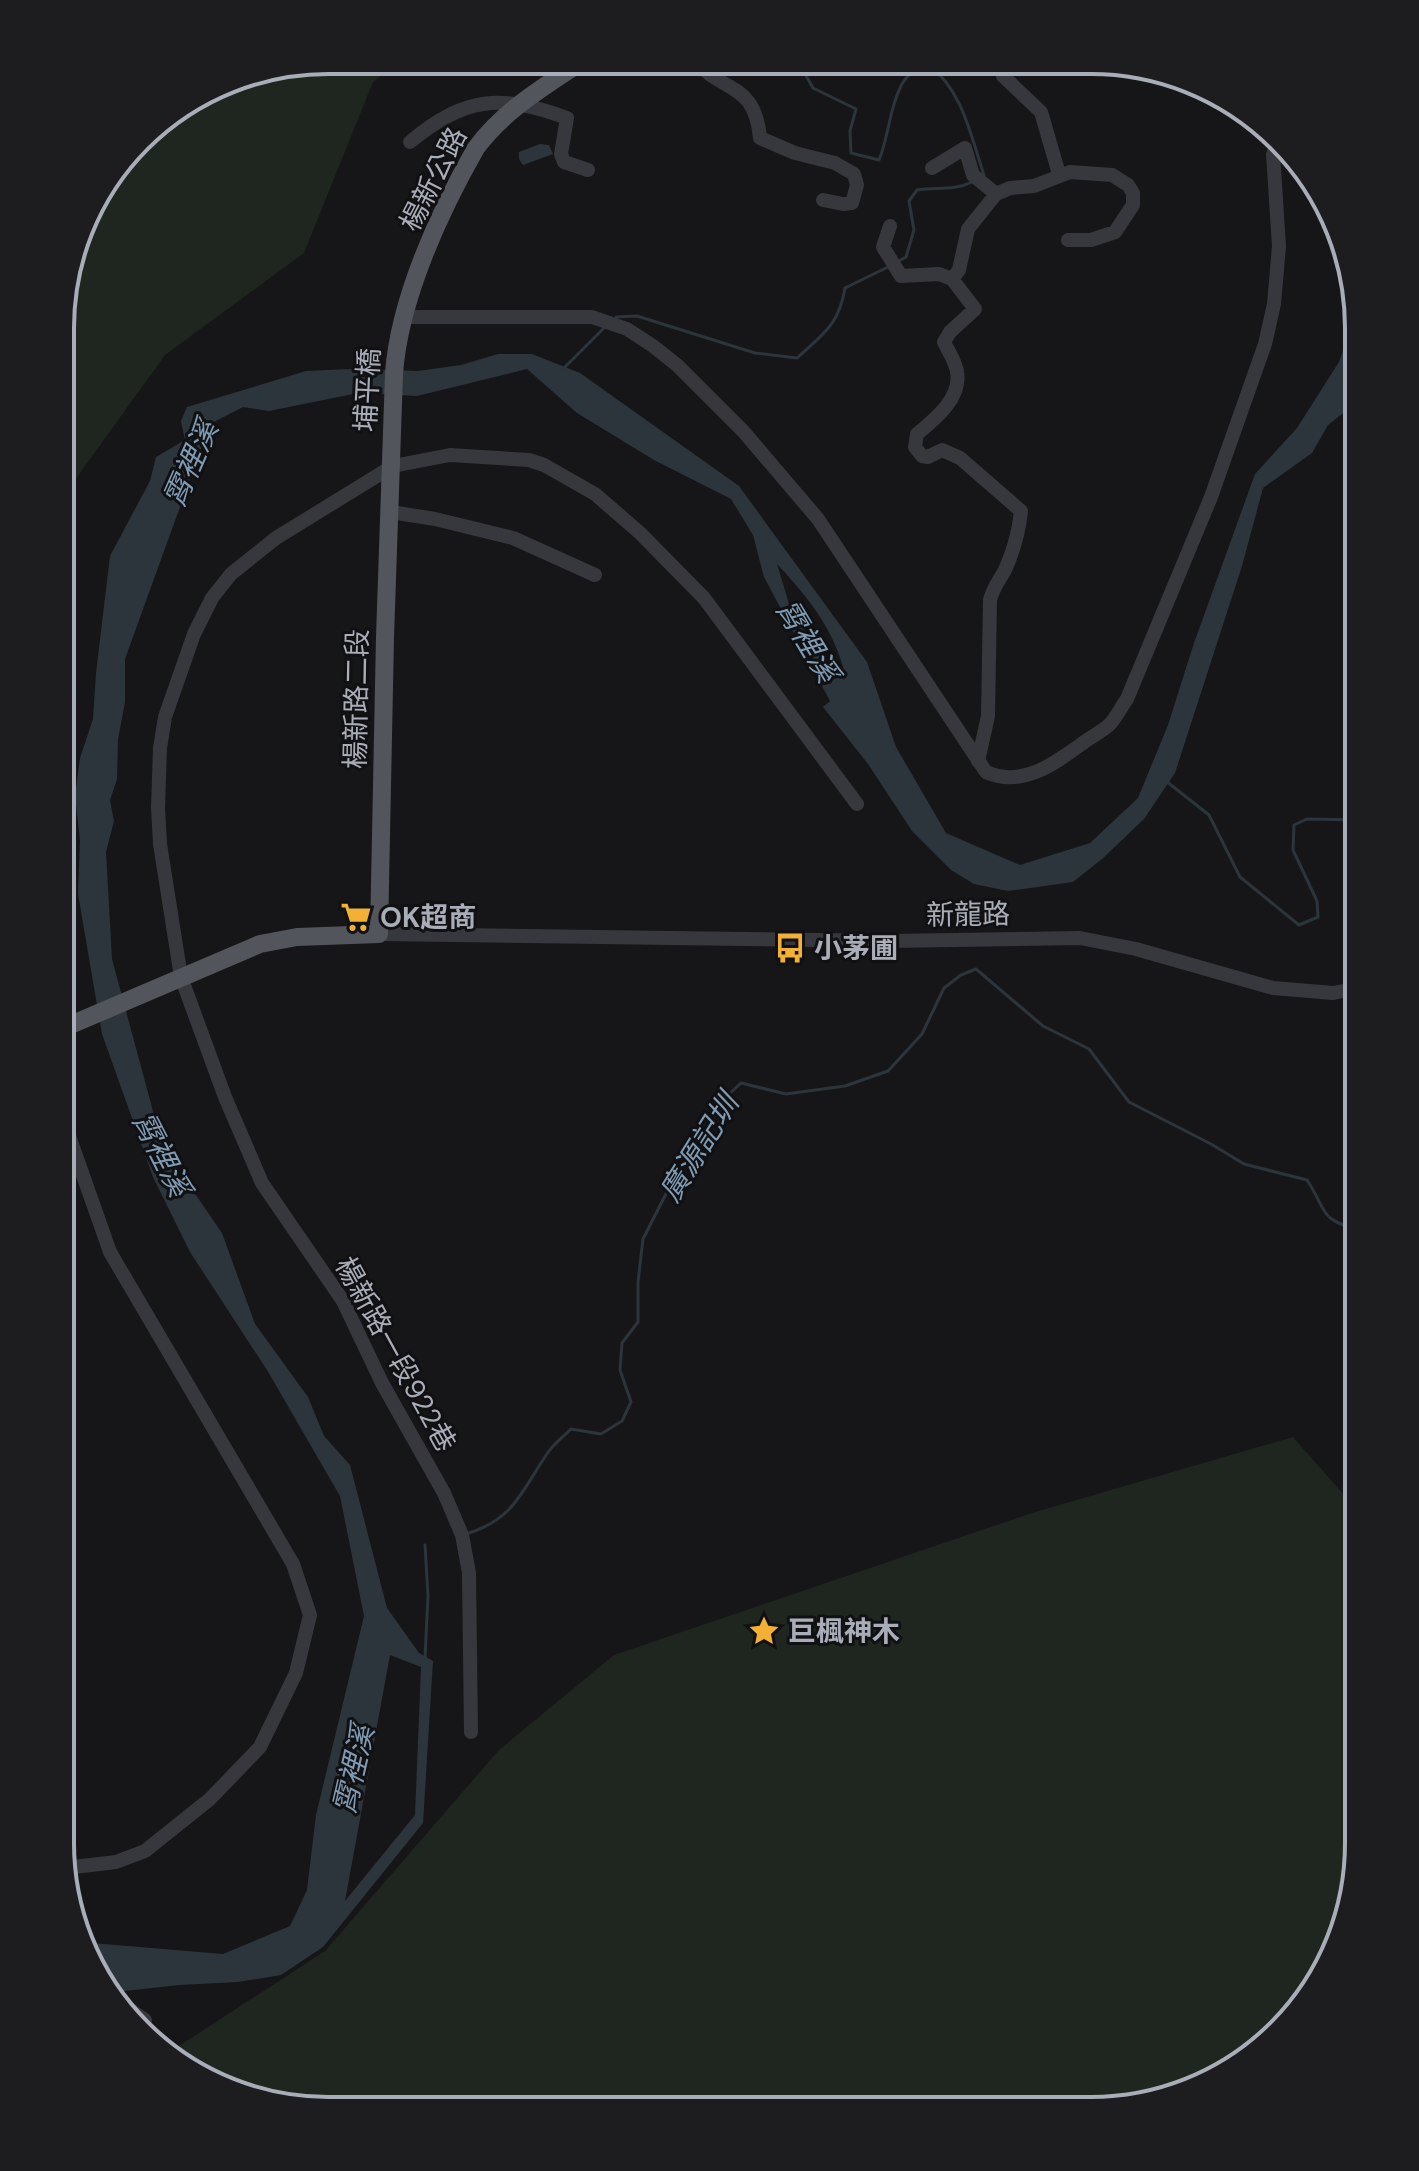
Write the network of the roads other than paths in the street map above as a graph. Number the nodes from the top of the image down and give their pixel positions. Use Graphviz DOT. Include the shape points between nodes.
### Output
graph roads {
  1 [pos="562,74"];
  2 [pos="713,74"];
  3 [pos="1004,74"];
  4 [pos="517,104"];
  5 [pos="410,142"];
  6 [pos="1274,152"];
  7 [pos="932,168"];
  8 [pos="588,170"];
  9 [pos="1059,174"];
  10 [pos="996,194"];
  11 [pos="823,200"];
  12 [pos="890,226"];
  13 [pos="1068,240"];
  14 [pos="952,279"];
  15 [pos="402,317"];
  16 [pos="393,466"];
  17 [pos="391,512"];
  18 [pos="595,575"];
  19 [pos="978,761"];
  20 [pos="857,804"];
  21 [pos="379,934"];
  22 [pos="181,977"];
  23 [pos="1345,991"];
  24 [pos="74,1023"];
  25 [pos="74,1150"];
  26 [pos="471,1732"];
  27 [pos="76,1867"];
  1 -- 4 [label="main road, 楊新公路"];
  2 -- 11 [label="street" via="747,99 760,138 854,174 852,203"];
  3 -- 9 [label="street" via="1041,112"];
  4 -- 5 [label="street" via="482,102 442,118"];
  4 -- 8 [label="street" via="567,118 564,162"];
  4 -- 15 [label="main road, 楊新公路" via="488,132 465,167"];
  6 -- 19 [label="street" via="1279,246 1265,344 1211,497 1127,699 1109,724 1038,772 999,778"];
  7 -- 10 [label="street" via="965,148 973,175"];
  9 -- 10 [label="street"];
  9 -- 13 [label="street" via="1112,175 1133,193 1133,205 1115,232"];
  10 -- 14 [label="street" via="968,229"];
  12 -- 14 [label="street" via="883,247 901,276 939,274"];
  14 -- 19 [label="street" via="975,309 944,342 958,372 956,388 941,415 917,434 915,447 922,456 942,450 960,458 1021,511 1004,572 990,600 988,716"];
  15 -- 16 [label="main road, 埔平橋" via="395,365"];
  15 -- 19 [label="street" via="592,317 627,329 653,346 743,431 818,519"];
  16 -- 17 [label="main road, 楊新路二段"];
  16 -- 20 [label="street" via="450,455 529,460 595,494 704,598"];
  16 -- 22 [label="street, 楊新路一段922巷" via="276,538 231,574 194,634 165,717 160,748 160,844"];
  17 -- 18 [label="street" via="513,538"];
  17 -- 21 [label="main road, 楊新路二段"];
  21 -- 22 [label="main road" via="260,944"];
  21 -- 23 [label="street, 新龍路" via="889,941 1080,938 1273,988"];
  22 -- 24 [label="main road"];
  22 -- 26 [label="street, 楊新路一段922巷" via="262,1183 343,1301 462,1535 469,1573"];
  25 -- 27 [label="street" via="110,1252 293,1564 310,1615 296,1673 250,1758 210,1799 145,1851 116,1862"];
}
